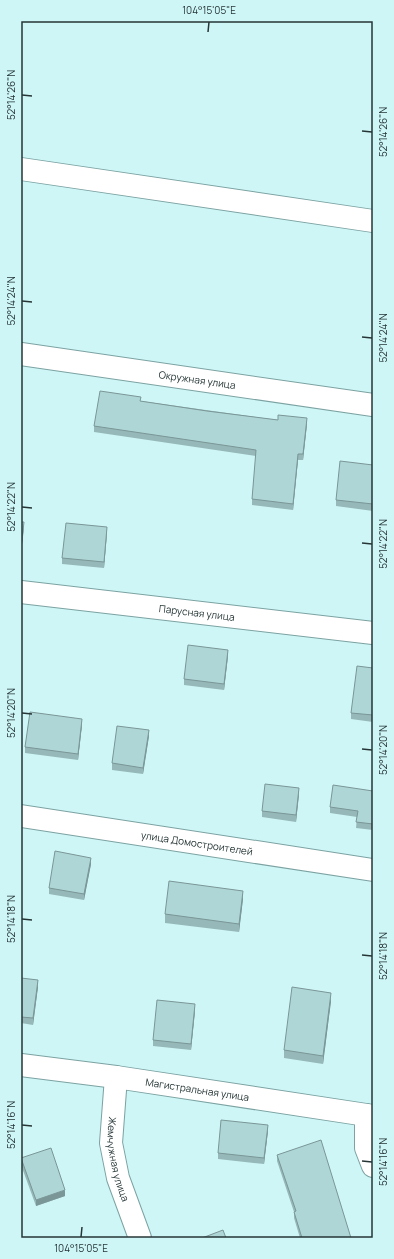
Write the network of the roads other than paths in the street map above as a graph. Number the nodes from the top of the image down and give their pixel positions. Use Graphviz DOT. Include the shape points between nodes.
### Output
graph roads {
  1 [pos="21,169"];
  2 [pos="373,220"];
  3 [pos="21,354"];
  4 [pos="373,405"];
  5 [pos="21,592"];
  6 [pos="373,633"];
  7 [pos="21,816"];
  8 [pos="373,870"];
  9 [pos="21,1065"];
  10 [pos="116,1077"];
  11 [pos="370,1115"];
  12 [pos="373,1166"];
  13 [pos="140,1238"];
  1 -- 2 [label="street"];
  3 -- 4 [label="street, Окружная улица"];
  5 -- 6 [label="street, Парусная улица"];
  7 -- 8 [label="street, улица Домостроителей"];
  9 -- 10 [label="street, Магистральная улица"];
  10 -- 11 [label="street, Магистральная улица"];
  10 -- 13 [label="street, Жемчужная улица" via="111,1143 118,1178"];
  11 -- 12 [label="street" via="366,1148"];
}
